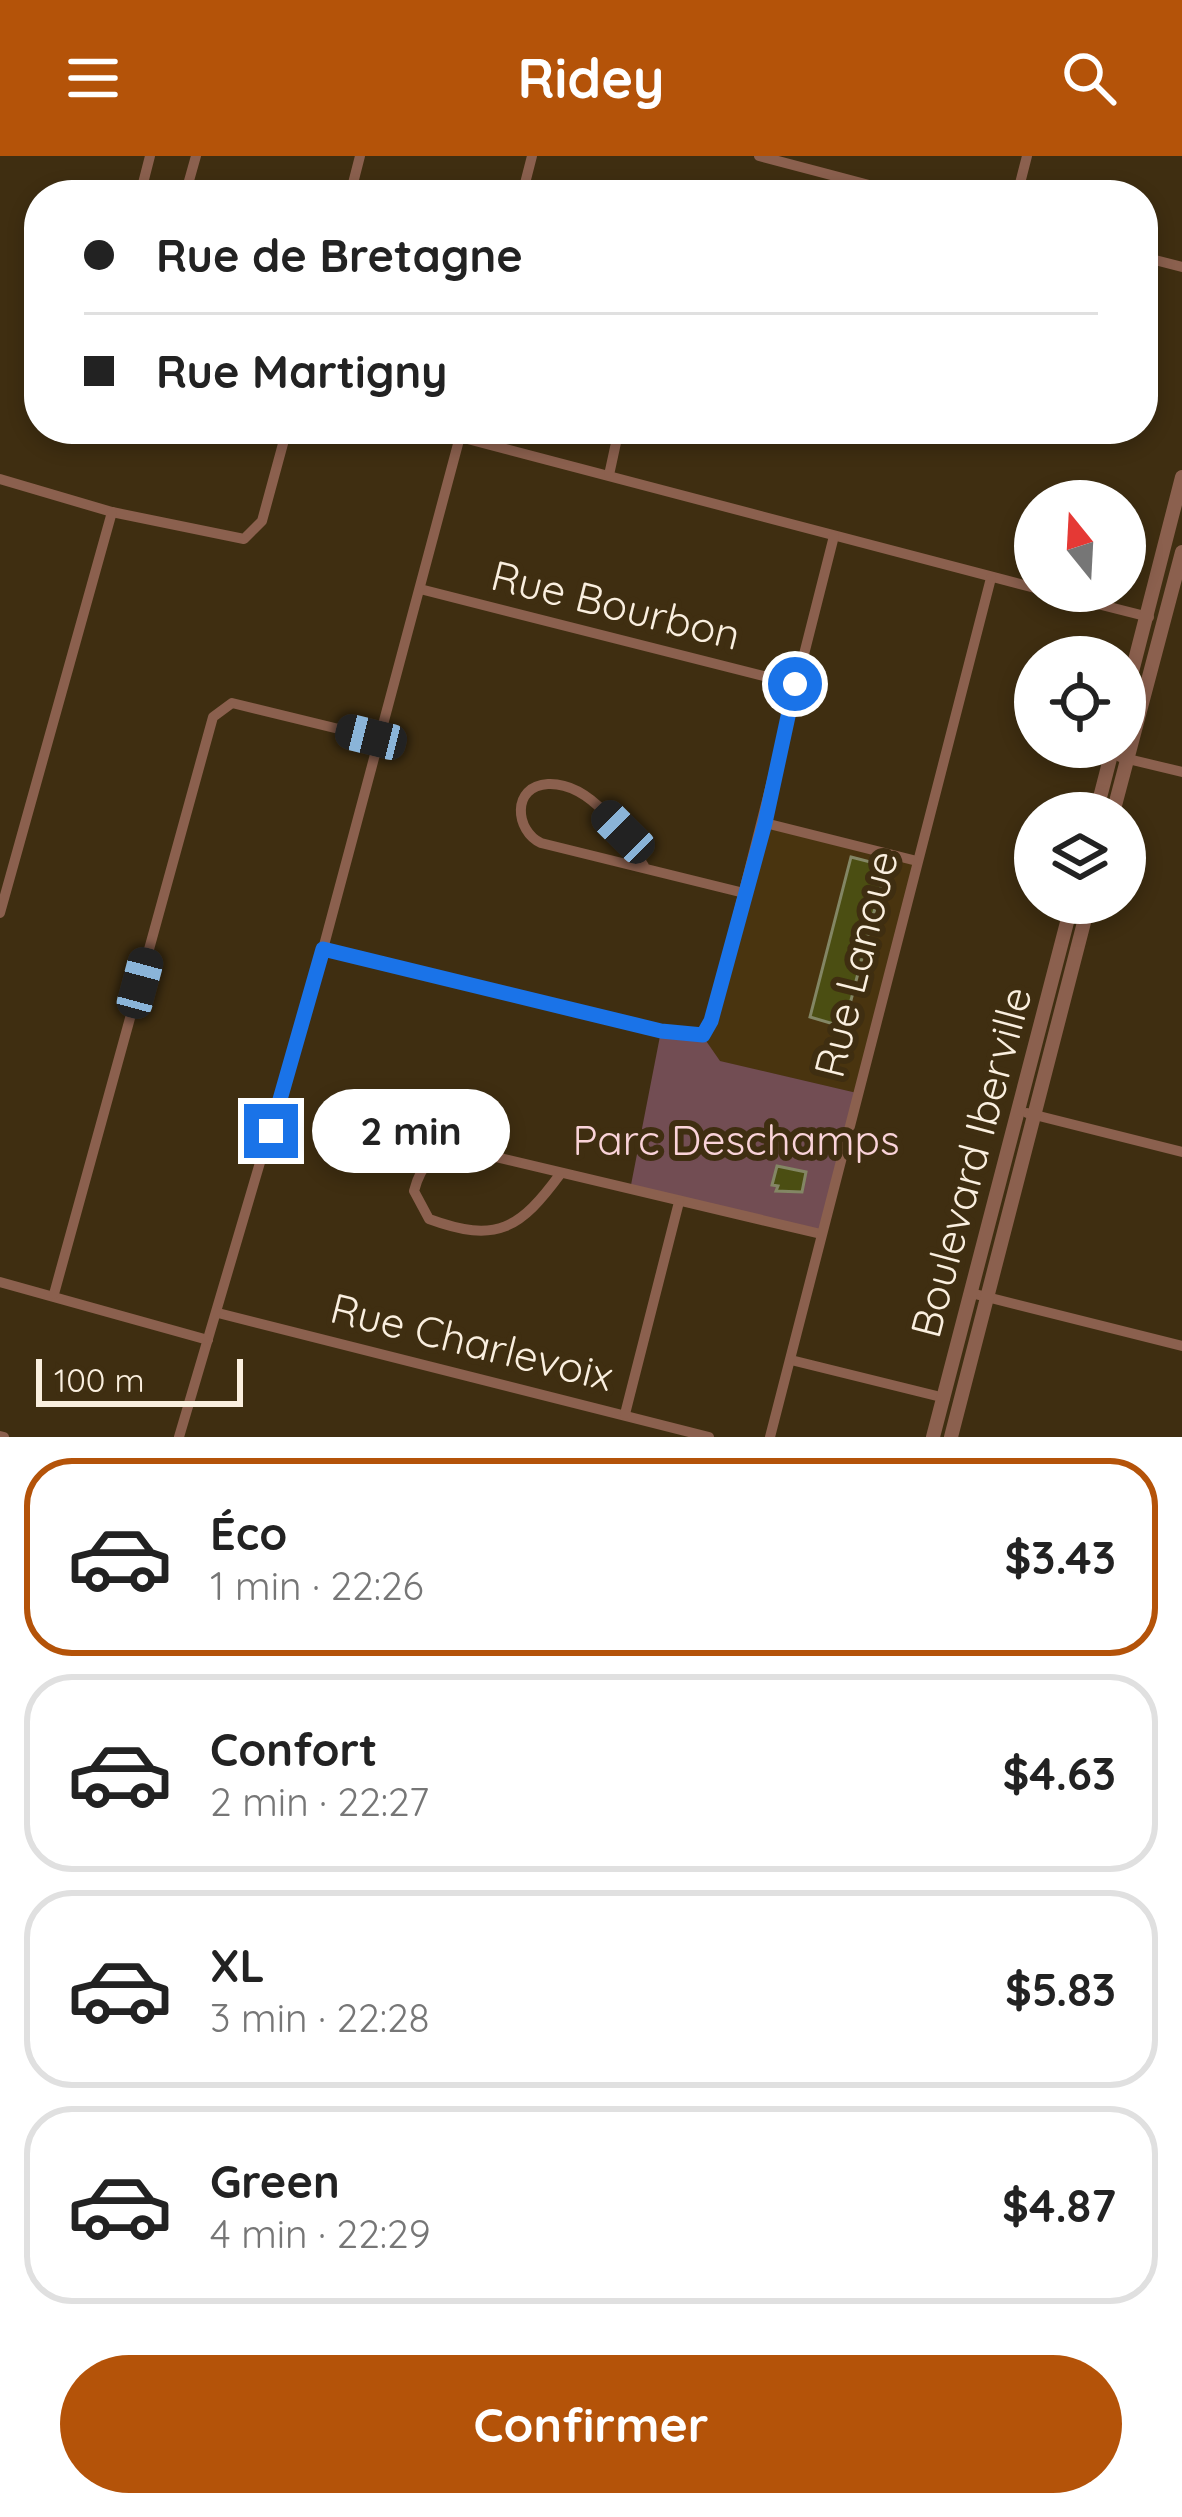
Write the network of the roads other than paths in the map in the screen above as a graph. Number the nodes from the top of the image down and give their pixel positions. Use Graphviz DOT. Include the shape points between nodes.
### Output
graph roads {
  1 [pos="759,156"];
  2 [pos="850,180"];
  3 [pos="283,444"];
  4 [pos="458,444"];
  5 [pos="500,444"];
  6 [pos="616,444"];
  7 [pos="608,475"];
  8 [pos="1182,477"];
  9 [pos="0,479"];
  10 [pos="112,512"];
  11 [pos="834,536"];
  12 [pos="1182,552"];
  13 [pos="991,578"];
  14 [pos="1014,583"];
  15 [pos="420,589"];
  16 [pos="1130,612"];
  17 [pos="1146,616"];
  18 [pos="1164,621"];
  19 [pos="1141,636"];
  20 [pos="1146,672"];
  21 [pos="795,684"];
  22 [pos="380,740"];
  23 [pos="1146,761"];
  24 [pos="1182,772"];
  25 [pos="765,823"];
  26 [pos="917,861"];
  27 [pos="644,866"];
  28 [pos="744,892"];
  29 [pos="0,913"];
  30 [pos="1066,924"];
  31 [pos="1085,924"];
  32 [pos="323,949"];
  33 [pos="1017,1112"];
  34 [pos="1035,1114"];
  35 [pos="1182,1134"];
  36 [pos="1180,1151"];
  37 [pos="561,1173"];
  38 [pos="679,1202"];
  39 [pos="821,1234"];
  40 [pos="0,1282"];
  41 [pos="971,1292"];
  42 [pos="54,1294"];
  43 [pos="989,1297"];
  44 [pos="218,1313"];
  45 [pos="208,1340"];
  46 [pos="1182,1346"];
  47 [pos="791,1360"];
  48 [pos="943,1398"];
  49 [pos="960,1400"];
  50 [pos="625,1414"];
  51 [pos="179,1437"];
  52 [pos="709,1437"];
  53 [pos="770,1437"];
  54 [pos="933,1437"];
  55 [pos="951,1437"];
  1 -- 2 [label="street"];
  3 -- 10 [label="street" via="262,521 244,539"];
  4 -- 15 [label="street"];
  5 -- 7 [label="street"];
  6 -- 7 [label="street"];
  7 -- 11 [label="street"];
  8 -- 17 [label="street"];
  9 -- 10 [label="street"];
  10 -- 29 [label="street"];
  11 -- 13 [label="street"];
  11 -- 21 [label="street"];
  12 -- 18 [label="street"];
  13 -- 14 [label="street"];
  13 -- 26 [label="street, Rue Lanoue"];
  15 -- 21 [label="street, Rue Bourbon"];
  15 -- 22 [label="street"];
  16 -- 17 [label="street"];
  17 -- 18 [label="street"];
  17 -- 19 [label="street"];
  18 -- 20 [label="street"];
  21 -- 25 [label="street"];
  22 -- 32 [label="street"];
  22 -- 42 [label="street" via="232,703 213,717"];
  23 -- 24 [label="street"];
  25 -- 26 [label="street"];
  25 -- 28 [label="street"];
  26 -- 39 [label="street, Rue Lanoue"];
  27 -- 27 [label="street" via="527,837 522,802 548,784 582,795 623,832"];
  27 -- 28 [label="street"];
  28 -- 32 [label="street" via="703,1035"];
  30 -- 33 [label="street, Boulevard Iberville"];
  31 -- 34 [label="street, Boulevard Iberville"];
  32 -- 44 [label="street"];
  33 -- 34 [label="street"];
  33 -- 41 [label="street, Boulevard Iberville"];
  34 -- 36 [label="street"];
  34 -- 43 [label="street, Boulevard Iberville"];
  35 -- 36 [label="street"];
  37 -- 37 [label="street" via="447,1150 426,1162 415,1191 429,1219 479,1233 529,1212"];
  37 -- 38 [label="street"];
  38 -- 39 [label="street"];
  38 -- 50 [label="street"];
  39 -- 47 [label="street, Rue Lanoue"];
  40 -- 42 [label="street"];
  41 -- 43 [label="street"];
  41 -- 48 [label="street, Boulevard Iberville"];
  42 -- 45 [label="street"];
  43 -- 46 [label="street"];
  43 -- 49 [label="street, Boulevard Iberville"];
  44 -- 45 [label="street"];
  44 -- 50 [label="street, Rue Charlevoix"];
  45 -- 51 [label="street"];
  47 -- 48 [label="street"];
  47 -- 53 [label="street, Rue Lanoue"];
  48 -- 49 [label="street"];
  48 -- 54 [label="street, Boulevard Iberville"];
  49 -- 55 [label="street, Boulevard Iberville"];
  50 -- 52 [label="street, Rue Charlevoix"];
}
